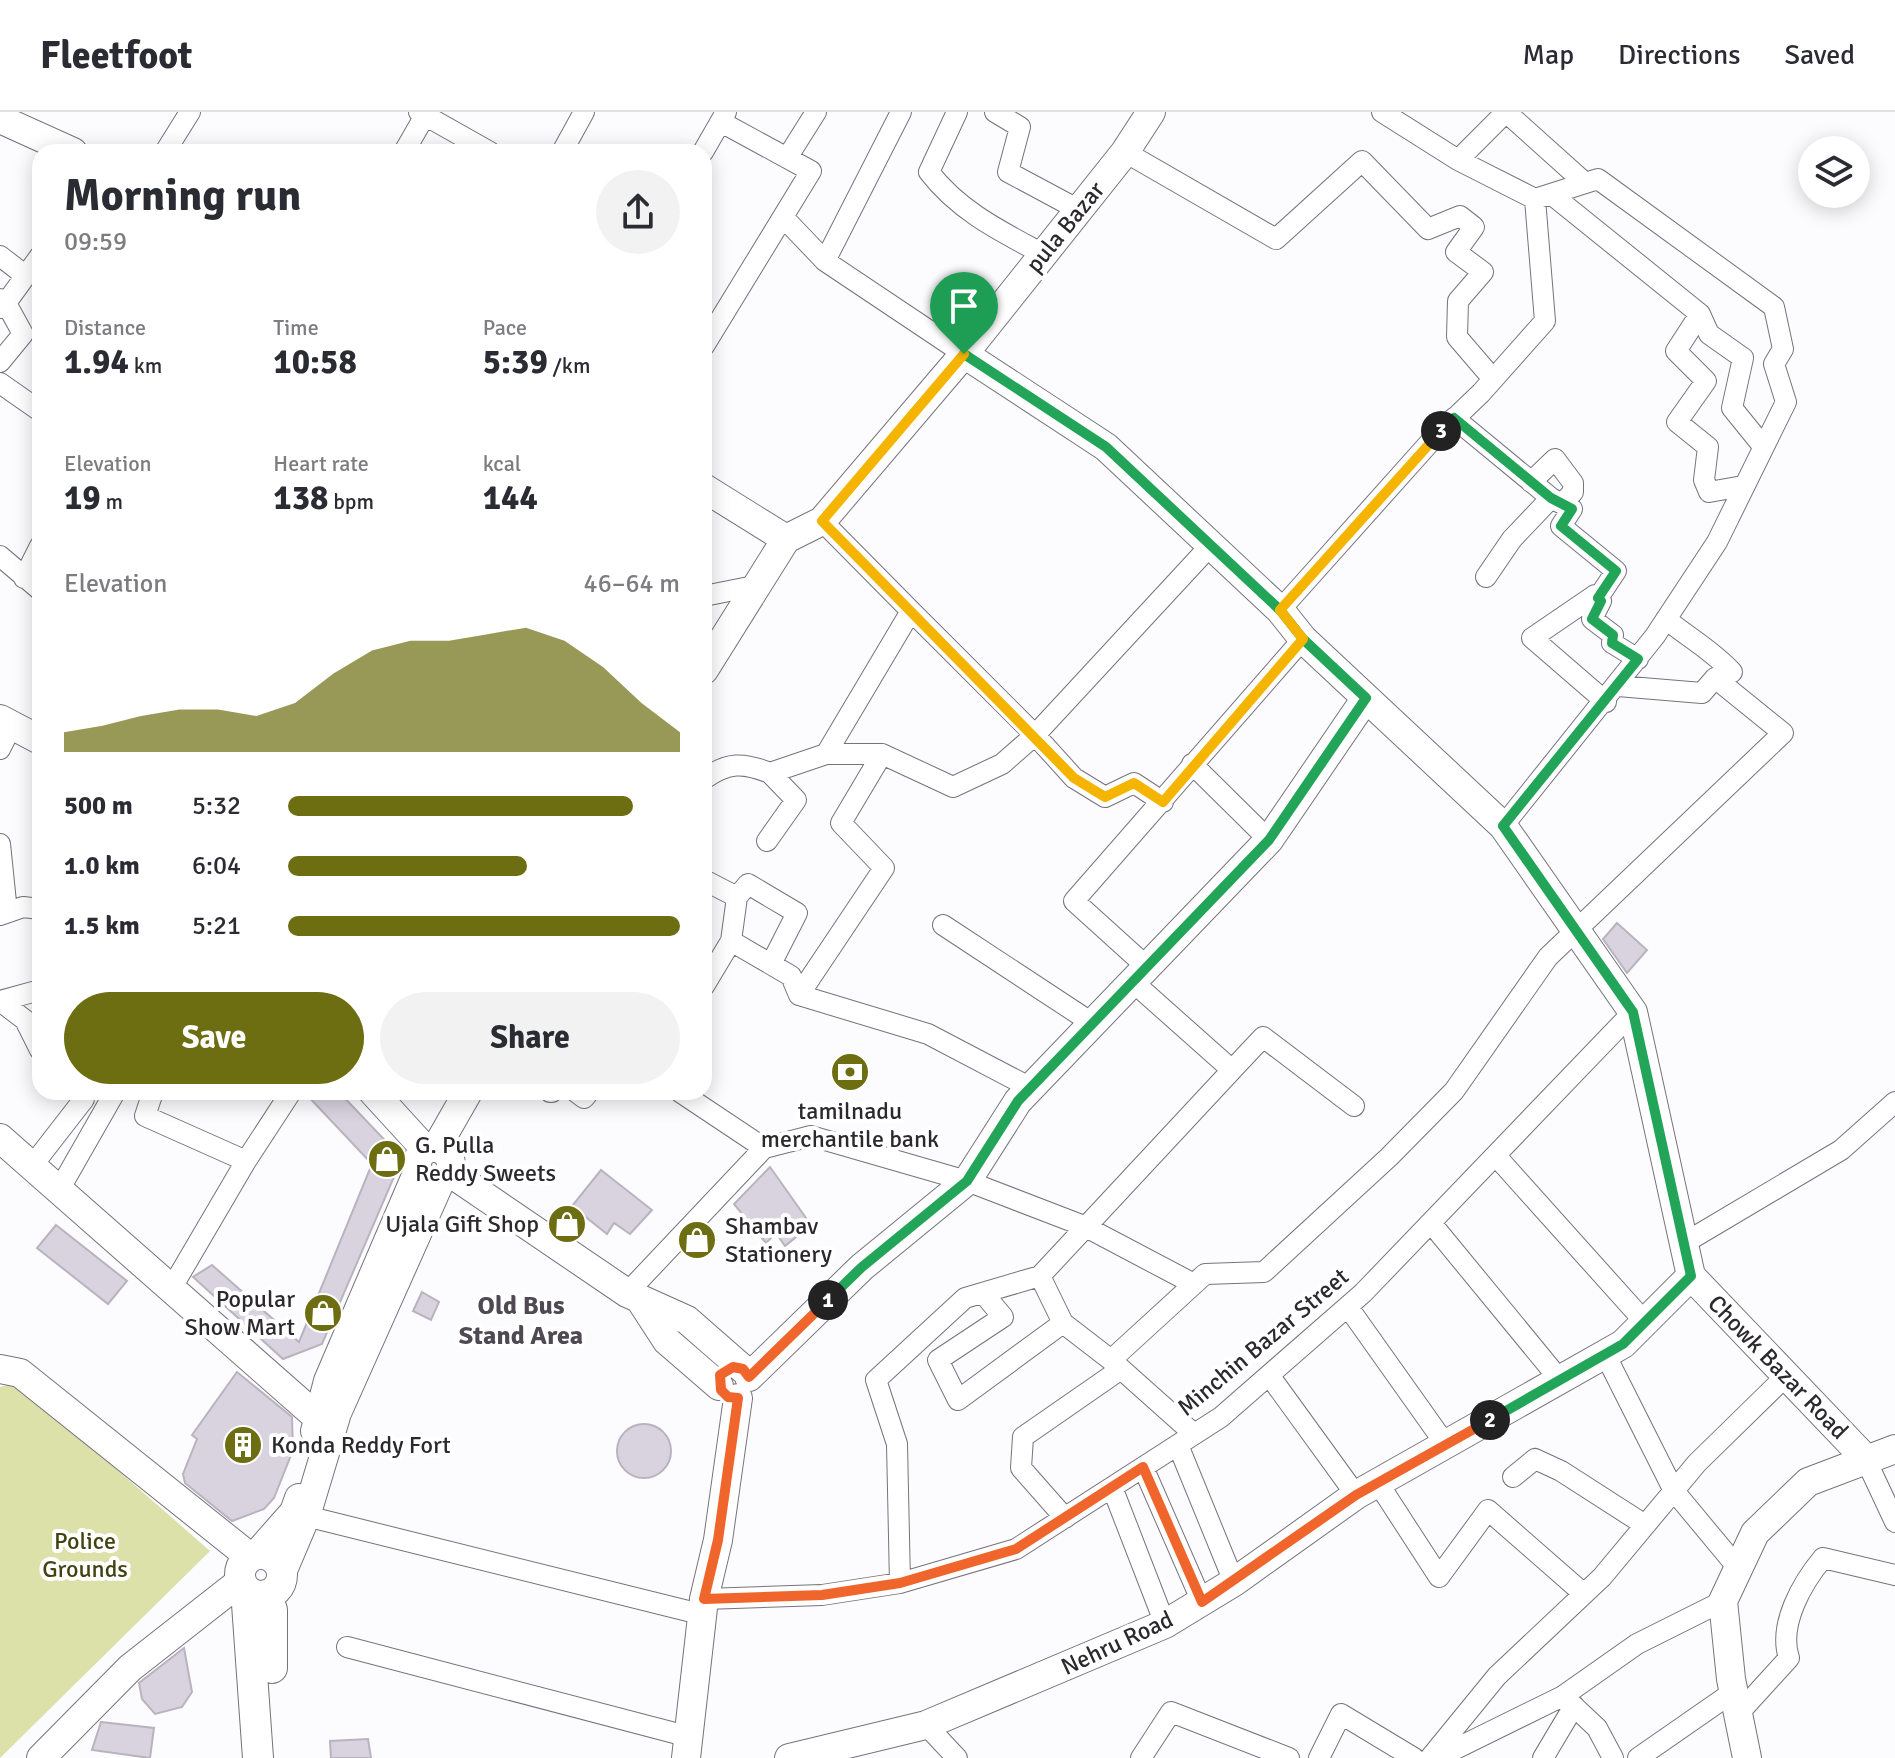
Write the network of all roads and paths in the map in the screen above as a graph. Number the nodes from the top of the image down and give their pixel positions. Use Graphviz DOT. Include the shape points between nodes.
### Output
graph roads {
  1 [pos="190,112"];
  2 [pos="584,112"];
  3 [pos="816,112"];
  4 [pos="901,112"];
  5 [pos="957,112"];
  6 [pos="995,112"];
  7 [pos="1151,112"];
  8 [pos="1384,112"];
  9 [pos="1507,112"];
  10 [pos="424,113"];
  11 [pos="723,117"];
  12 [pos="3,126"];
  13 [pos="51,144"];
  14 [pos="170,144"];
  15 [pos="408,144"];
  16 [pos="476,144"];
  17 [pos="566,144"];
  18 [pos="708,144"];
  19 [pos="1125,152"];
  20 [pos="787,158"];
  21 [pos="1458,160"];
  22 [pos="1585,183"];
  23 [pos="1543,196"];
  24 [pos="1079,210"];
  25 [pos="783,217"];
  26 [pos="1043,254"];
  27 [pos="0,256"];
  28 [pos="825,261"];
  29 [pos="32,267"];
  30 [pos="26,276"];
  31 [pos="2,303"];
  32 [pos="1700,314"];
  33 [pos="712,333"];
  34 [pos="964,354"];
  35 [pos="0,362"];
  36 [pos="1493,379"];
  37 [pos="0,383"];
  38 [pos="32,405"];
  39 [pos="1454,418"];
  40 [pos="1762,445"];
  41 [pos="1531,482"];
  42 [pos="1743,486"];
  43 [pos="712,494"];
  44 [pos="1556,501"];
  45 [pos="822,521"];
  46 [pos="786,539"];
  47 [pos="1210,546"];
  48 [pos="2,561"];
  49 [pos="1486,577"];
  50 [pos="32,584"];
  51 [pos="754,586"];
  52 [pos="712,594"];
  53 [pos="1598,598"];
  54 [pos="1280,610"];
  55 [pos="911,611"];
  56 [pos="1666,619"];
  57 [pos="1303,639"];
  58 [pos="712,657"];
  59 [pos="1638,659"];
  60 [pos="1715,678"];
  61 [pos="1612,694"];
  62 [pos="1366,698"];
  63 [pos="4,731"];
  64 [pos="1035,735"];
  65 [pos="32,738"];
  66 [pos="826,754"];
  67 [pos="882,754"];
  68 [pos="1192,764"];
  69 [pos="712,773"];
  70 [pos="770,773"];
  71 [pos="1163,802"];
  72 [pos="1503,826"];
  73 [pos="1269,840"];
  74 [pos="767,841"];
  75 [pos="0,844"];
  76 [pos="712,884"];
  77 [pos="737,897"];
  78 [pos="32,908"];
  79 [pos="4,914"];
  80 [pos="943,925"];
  81 [pos="1576,934"];
  82 [pos="731,941"];
  83 [pos="771,964"];
  84 [pos="712,973"];
  85 [pos="1140,974"];
  86 [pos="32,992"];
  87 [pos="799,995"];
  88 [pos="0,1001"];
  89 [pos="1633,1012"];
  90 [pos="1092,1023"];
  91 [pos="32,1034"];
  92 [pos="1232,1070"];
  93 [pos="1031,1088"];
  94 [pos="83,1100"];
  95 [pos="110,1100"];
  96 [pos="150,1100"];
  97 [pos="286,1100"];
  98 [pos="380,1100"];
  99 [pos="464,1100"];
  100 [pos="692,1100"];
  101 [pos="1895,1102"];
  102 [pos="1354,1106"];
  103 [pos="0,1138"];
  104 [pos="764,1148"];
  105 [pos="1496,1156"];
  106 [pos="246,1161"];
  107 [pos="434,1164"];
  108 [pos="32,1166"];
  109 [pos="967,1181"];
  110 [pos="59,1190"];
  111 [pos="1431,1223"];
  112 [pos="1084,1226"];
  113 [pos="1686,1242"];
  114 [pos="1040,1276"];
  115 [pos="1691,1276"];
  116 [pos="1192,1283"];
  117 [pos="171,1289"];
  118 [pos="983,1293"];
  119 [pos="634,1297"];
  120 [pos="1348,1307"];
  121 [pos="1644,1321"];
  122 [pos="1063,1323"];
  123 [pos="1605,1354"];
  124 [pos="1116,1365"];
  125 [pos="0,1369"];
  126 [pos="1269,1375"];
  127 [pos="1787,1375"];
  128 [pos="1560,1380"];
  129 [pos="737,1383"];
  130 [pos="325,1421"];
  131 [pos="1186,1440"];
  132 [pos="1446,1445"];
  133 [pos="1895,1449"];
  134 [pos="1865,1458"];
  135 [pos="1143,1467"];
  136 [pos="1513,1477"];
  137 [pos="1112,1487"];
  138 [pos="1367,1489"];
  139 [pos="1674,1491"];
  140 [pos="306,1516"];
  141 [pos="1065,1518"];
  142 [pos="1895,1522"];
  143 [pos="1645,1525"];
  144 [pos="1738,1568"];
  145 [pos="257,1575"];
  146 [pos="1895,1575"];
  147 [pos="1234,1582"];
  148 [pos="900,1583"];
  149 [pos="1584,1594"];
  150 [pos="1723,1601"];
  151 [pos="1202,1602"];
  152 [pos="704,1607"];
  153 [pos="1165,1624"];
  154 [pos="347,1647"];
  155 [pos="1569,1701"];
  156 [pos="1736,1703"];
  157 [pos="926,1725"];
  158 [pos="1486,1733"];
  159 [pos="686,1747"];
  160 [pos="41,1758"];
  161 [pos="258,1758"];
  162 [pos="277,1758"];
  163 [pos="789,1758"];
  164 [pos="957,1758"];
  165 [pos="1141,1758"];
  166 [pos="1289,1758"];
  167 [pos="1319,1758"];
  168 [pos="1414,1758"];
  169 [pos="1430,1758"];
  170 [pos="1437,1758"];
  171 [pos="1480,1758"];
  172 [pos="1543,1758"];
  173 [pos="1613,1758"];
  174 [pos="1638,1758"];
  175 [pos="1747,1758"];
  1 -- 14 [label="street"];
  2 -- 17 [label="street"];
  3 -- 20 [label="street"];
  4 -- 28 [label="street"];
  5 -- 26 [label="street" via="929,172 946,195 973,216"];
  6 -- 24 [label="street" via="1020,127 1008,172"];
  7 -- 19 [label="street, pula Bazar"];
  8 -- 21 [label="street"];
  9 -- 21 [label="street"];
  9 -- 22 [label="street"];
  10 -- 15 [label="street"];
  10 -- 16 [label="street"];
  11 -- 18 [label="street"];
  11 -- 20 [label="street"];
  12 -- 13 [label="street"];
  19 -- 24 [label="street, pula Bazar"];
  19 -- 36 [label="street" via="1276,239 1362,161 1428,229 1460,216 1474,227 1456,252 1483,272 1458,301 1457,337"];
  20 -- 25 [label="street" via="811,171"];
  21 -- 23 [label="street"];
  22 -- 23 [label="street"];
  22 -- 40 [label="street" via="1598,179 1774,307 1783,349 1774,364 1786,402"];
  23 -- 32 [label="street"];
  23 -- 36 [label="street" via="1545,321"];
  24 -- 26 [label="street, pula Bazar"];
  25 -- 28 [label="street"];
  25 -- 33 [label="street"];
  26 -- 34 [label="street, pula Bazar"];
  27 -- 30 [label="street"];
  28 -- 34 [label="street"];
  29 -- 30 [label="street"];
  30 -- 31 [label="street"];
  31 -- 35 [label="street" via="23,334"];
  32 -- 40 [label="street" via="1709,334 1743,358 1732,408"];
  32 -- 42 [label="street" via="1676,351 1706,381 1677,422 1708,447 1704,480 1709,492"];
  34 -- 45 [label="street, pula Bazar"];
  34 -- 47 [label="street" via="1106,447"];
  36 -- 39 [label="street"];
  37 -- 38 [label="street"];
  39 -- 41 [label="street"];
  39 -- 54 [label="street"];
  40 -- 42 [label="street"];
  41 -- 44 [label="street"];
  41 -- 44 [label="street" via="1555,459 1573,483 1573,492"];
  42 -- 56 [label="street" via="1717,542"];
  43 -- 46 [label="street"];
  44 -- 49 [label="street" via="1512,539"];
  44 -- 53 [label="street" via="1572,509 1561,526 1616,571"];
  45 -- 46 [label="street, pula Bazar"];
  45 -- 55 [label="street"];
  46 -- 51 [label="street, pula Bazar"];
  47 -- 54 [label="street"];
  47 -- 64 [label="street"];
  48 -- 50 [label="street"];
  51 -- 52 [label="street"];
  51 -- 58 [label="street, pula Bazar"];
  53 -- 59 [label="street" via="1592,619 1613,635 1612,643"];
  53 -- 61 [label="street" via="1595,595 1532,638"];
  54 -- 57 [label="street"];
  55 -- 64 [label="street"];
  55 -- 66 [label="street"];
  56 -- 59 [label="street"];
  56 -- 60 [label="street" via="1714,652 1732,672"];
  57 -- 62 [label="street"];
  57 -- 68 [label="street"];
  59 -- 61 [label="street"];
  60 -- 61 [label="street" via="1702,693"];
  60 -- 81 [label="street" via="1783,733"];
  61 -- 72 [label="street"];
  62 -- 72 [label="street"];
  62 -- 73 [label="street"];
  63 -- 65 [label="street"];
  64 -- 67 [label="street" via="1002,764 953,787"];
  64 -- 71 [label="street" via="1074,778 1105,797 1134,783"];
  66 -- 67 [label="street"];
  66 -- 70 [label="street"];
  67 -- 87 [label="street" via="841,823 884,868"];
  68 -- 71 [label="street"];
  68 -- 73 [label="street"];
  69 -- 70 [label="street" via="722,766 747,763"];
  70 -- 74 [label="street" via="796,800"];
  71 -- 85 [label="street" via="1074,901"];
  72 -- 81 [label="street"];
  73 -- 85 [label="street"];
  75 -- 79 [label="street"];
  76 -- 77 [label="street"];
  77 -- 82 [label="street"];
  77 -- 83 [label="street" via="748,884 797,913"];
  78 -- 79 [label="street"];
  80 -- 90 [label="street"];
  81 -- 89 [label="street"];
  81 -- 116 [label="street" via="1548,957 1454,1091 1264,1272 1205,1274"];
  82 -- 83 [label="street"];
  82 -- 84 [label="street"];
  83 -- 87 [label="street" via="791,976"];
  85 -- 90 [label="street"];
  85 -- 92 [label="street"];
  86 -- 88 [label="street"];
  87 -- 93 [label="street" via="928,1034"];
  88 -- 91 [label="street" via="25,1020"];
  89 -- 105 [label="street, Minchin Bazar Street"];
  89 -- 113 [label="street"];
  90 -- 93 [label="street"];
  92 -- 102 [label="street" via="1263,1037"];
  92 -- 112 [label="street"];
  93 -- 109 [label="street"];
  94 -- 108 [label="street"];
  95 -- 110 [label="street"];
  96 -- 106 [label="street" via="145,1116"];
  97 -- 106 [label="street"];
  98 -- 107 [label="street"];
  99 -- 107 [label="street"];
  100 -- 104 [label="street"];
  101 -- 113 [label="street" via="1841,1150"];
  103 -- 108 [label="street"];
  104 -- 109 [label="street" via="811,1136"];
  104 -- 119 [label="street"];
  105 -- 111 [label="street, Minchin Bazar Street"];
  105 -- 121 [label="street"];
  106 -- 117 [label="street"];
  107 -- 119 [label="street"];
  107 -- 130 [label="street" via="328,1381"];
  108 -- 110 [label="street"];
  109 -- 112 [label="street"];
  109 -- 129 [label="street" via="862,1267"];
  110 -- 117 [label="street"];
  111 -- 120 [label="street, Minchin Bazar Street"];
  111 -- 128 [label="street"];
  112 -- 114 [label="street"];
  112 -- 116 [label="street"];
  113 -- 115 [label="street"];
  114 -- 118 [label="street"];
  114 -- 122 [label="street"];
  115 -- 121 [label="street, Nehru Road"];
  115 -- 127 [label="street, Chowk Bazar Road"];
  116 -- 124 [label="street"];
  117 -- 130 [label="street"];
  118 -- 122 [label="street" via="1003,1317 938,1360 958,1400"];
  118 -- 148 [label="street" via="965,1298 876,1380 897,1444"];
  119 -- 129 [label="street" via="667,1341"];
  120 -- 126 [label="street, Minchin Bazar Street"];
  120 -- 132 [label="street"];
  121 -- 123 [label="street, Nehru Road"];
  122 -- 124 [label="street"];
  123 -- 128 [label="street, Nehru Road"];
  123 -- 139 [label="street"];
  124 -- 131 [label="street"];
  124 -- 141 [label="street" via="1023,1437 1021,1468"];
  125 -- 145 [label="street" via="20,1373"];
  126 -- 131 [label="street, Minchin Bazar Street"];
  126 -- 138 [label="street"];
  127 -- 134 [label="street, Chowk Bazar Road"];
  127 -- 139 [label="street"];
  128 -- 132 [label="street, Nehru Road"];
  129 -- 152 [label="street" via="718,1540"];
  130 -- 140 [label="street"];
  130 -- 145 [label="street" via="294,1512"];
  131 -- 135 [label="street, Minchin Bazar Street"];
  131 -- 147 [label="street"];
  132 -- 138 [label="street, Nehru Road"];
  133 -- 134 [label="street"];
  134 -- 142 [label="street"];
  134 -- 144 [label="street" via="1808,1482 1755,1533"];
  135 -- 137 [label="street, Minchin Bazar Street"];
  135 -- 151 [label="street"];
  136 -- 143 [label="street" via="1535,1459"];
  137 -- 141 [label="street, Minchin Bazar Street"];
  137 -- 153 [label="street"];
  138 -- 147 [label="street, Nehru Road"];
  138 -- 149 [label="street" via="1439,1577 1488,1510"];
  139 -- 143 [label="street"];
  139 -- 144 [label="street"];
  140 -- 145 [label="street"];
  140 -- 152 [label="street, Minchin Bazar Street"];
  141 -- 148 [label="street, Minchin Bazar Street" via="1016,1549"];
  143 -- 149 [label="street"];
  144 -- 150 [label="street"];
  145 -- 160 [label="street" via="130,1668"];
  145 -- 161 [label="main road"];
  145 -- 162 [label="main road" via="272,1610"];
  146 -- 156 [label="street" via="1823,1558 1807,1577 1787,1622 1784,1644 1789,1658"];
  147 -- 151 [label="street, Nehru Road"];
  148 -- 152 [label="street, Minchin Bazar Street"];
  149 -- 169 [label="street" via="1497,1676"];
  150 -- 155 [label="street" via="1637,1644"];
  150 -- 156 [label="street"];
  151 -- 153 [label="street, Nehru Road"];
  152 -- 159 [label="street"];
  153 -- 157 [label="street, Nehru Road"];
  154 -- 159 [label="street"];
  155 -- 158 [label="street"];
  155 -- 172 [label="street"];
  155 -- 173 [label="street" via="1597,1728"];
  156 -- 174 [label="street"];
  156 -- 175 [label="street"];
  157 -- 163 [label="street, Nehru Road"];
  157 -- 164 [label="street"];
  158 -- 170 [label="street"];
  158 -- 171 [label="street"];
  165 -- 166 [label="street" via="1171,1712"];
  167 -- 168 [label="street" via="1341,1714"];
}
